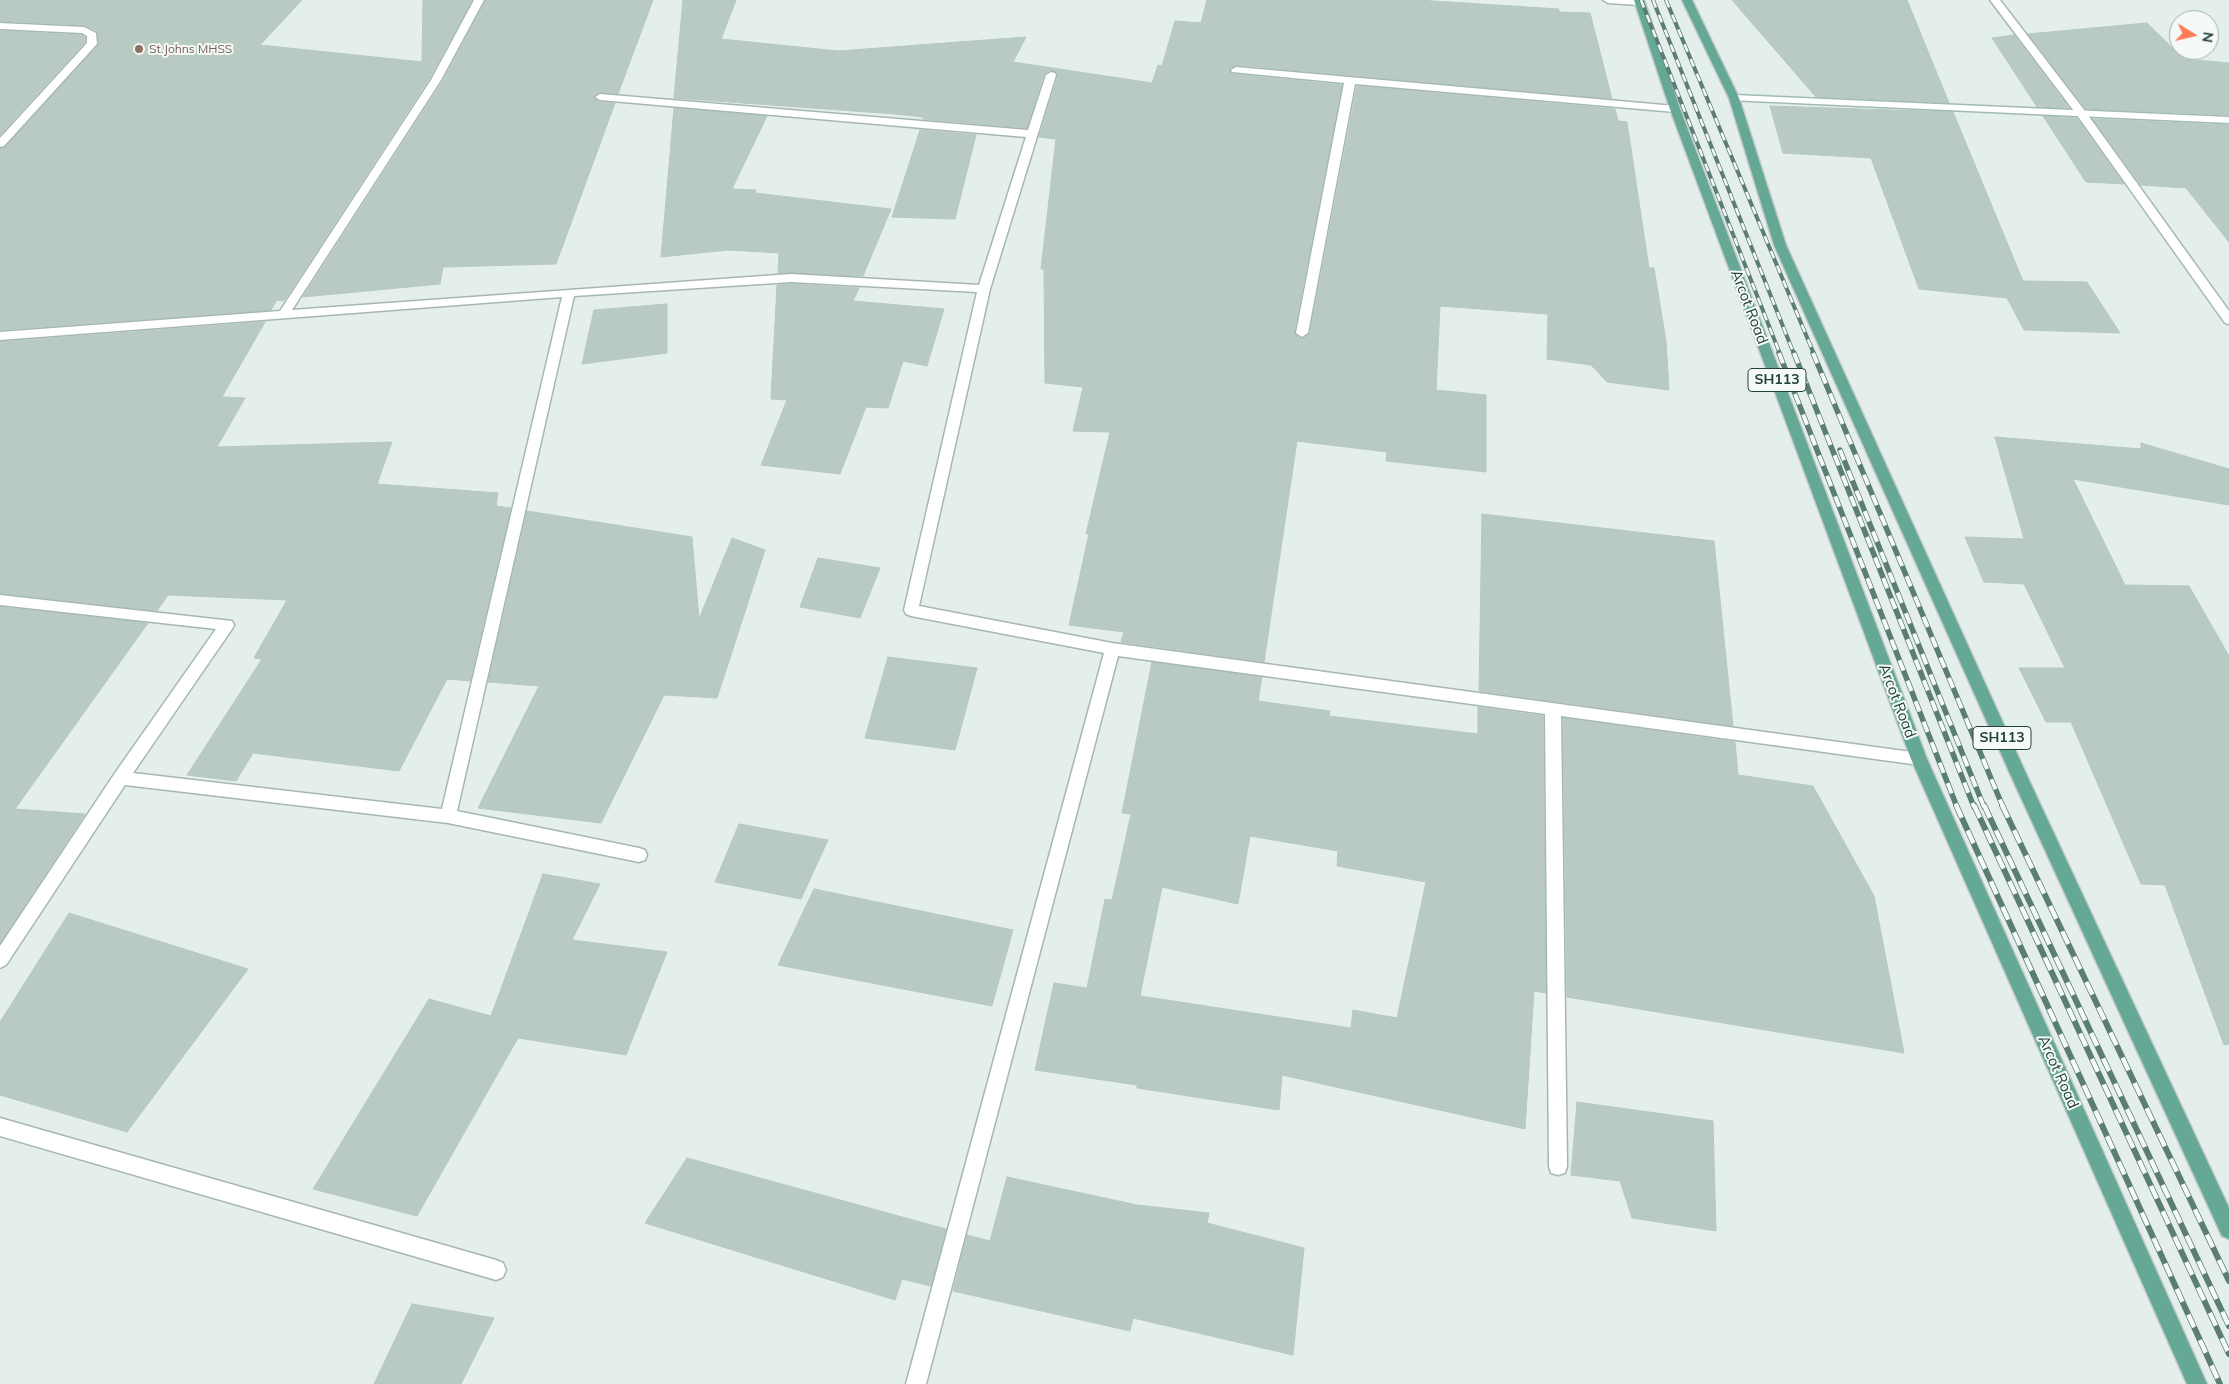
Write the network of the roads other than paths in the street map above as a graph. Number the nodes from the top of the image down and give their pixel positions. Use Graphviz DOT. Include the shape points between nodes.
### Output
graph roads {
  1 [pos="479,0"];
  2 [pos="1608,0"];
  3 [pos="1687,0"];
  4 [pos="1995,0"];
  5 [pos="1639,1"];
  6 [pos="0,26"];
  7 [pos="1236,70"];
  8 [pos="1051,75"];
  9 [pos="1350,81"];
  10 [pos="600,97"];
  11 [pos="1734,98"];
  12 [pos="1675,109"];
  13 [pos="2081,113"];
  14 [pos="2229,120"];
  15 [pos="1032,134"];
  16 [pos="0,144"];
  17 [pos="984,289"];
  18 [pos="569,293"];
  19 [pos="283,314"];
  20 [pos="2229,320"];
  21 [pos="1302,333"];
  22 [pos="0,336"];
  23 [pos="0,600"];
  24 [pos="1112,649"];
  25 [pos="1553,709"];
  26 [pos="1919,759"];
  27 [pos="121,778"];
  28 [pos="448,816"];
  29 [pos="639,855"];
  30 [pos="0,960"];
  31 [pos="0,1127"];
  32 [pos="1558,1166"];
  33 [pos="2229,1229"];
  34 [pos="496,1270"];
  35 [pos="916,1384"];
  36 [pos="2197,1384"];
  1 -- 19 [label="street" via="436,80"];
  2 -- 5 [label="street"];
  3 -- 11 [label="main road, SH113"];
  4 -- 13 [label="street"];
  5 -- 12 [label="main road, Arcot Road / SH113"];
  6 -- 16 [label="street" via="84,30 92,35 92,44"];
  7 -- 9 [label="street"];
  8 -- 15 [label="street"];
  9 -- 12 [label="street"];
  9 -- 21 [label="street"];
  10 -- 15 [label="street"];
  11 -- 13 [label="street"];
  11 -- 33 [label="main road, SH113" via="1780,245 2020,778"];
  12 -- 26 [label="main road, Arcot Road / SH113"];
  13 -- 14 [label="street"];
  13 -- 20 [label="street"];
  15 -- 17 [label="street"];
  17 -- 18 [label="street" via="791,278"];
  17 -- 24 [label="street" via="911,610"];
  18 -- 19 [label="street"];
  18 -- 28 [label="street"];
  19 -- 22 [label="street"];
  23 -- 27 [label="street" via="227,625"];
  24 -- 25 [label="street"];
  24 -- 35 [label="street"];
  25 -- 26 [label="street"];
  25 -- 32 [label="street"];
  26 -- 36 [label="main road, Arcot Road / SH113"];
  27 -- 28 [label="street"];
  27 -- 30 [label="street"];
  28 -- 29 [label="street"];
  31 -- 34 [label="street"];
}
